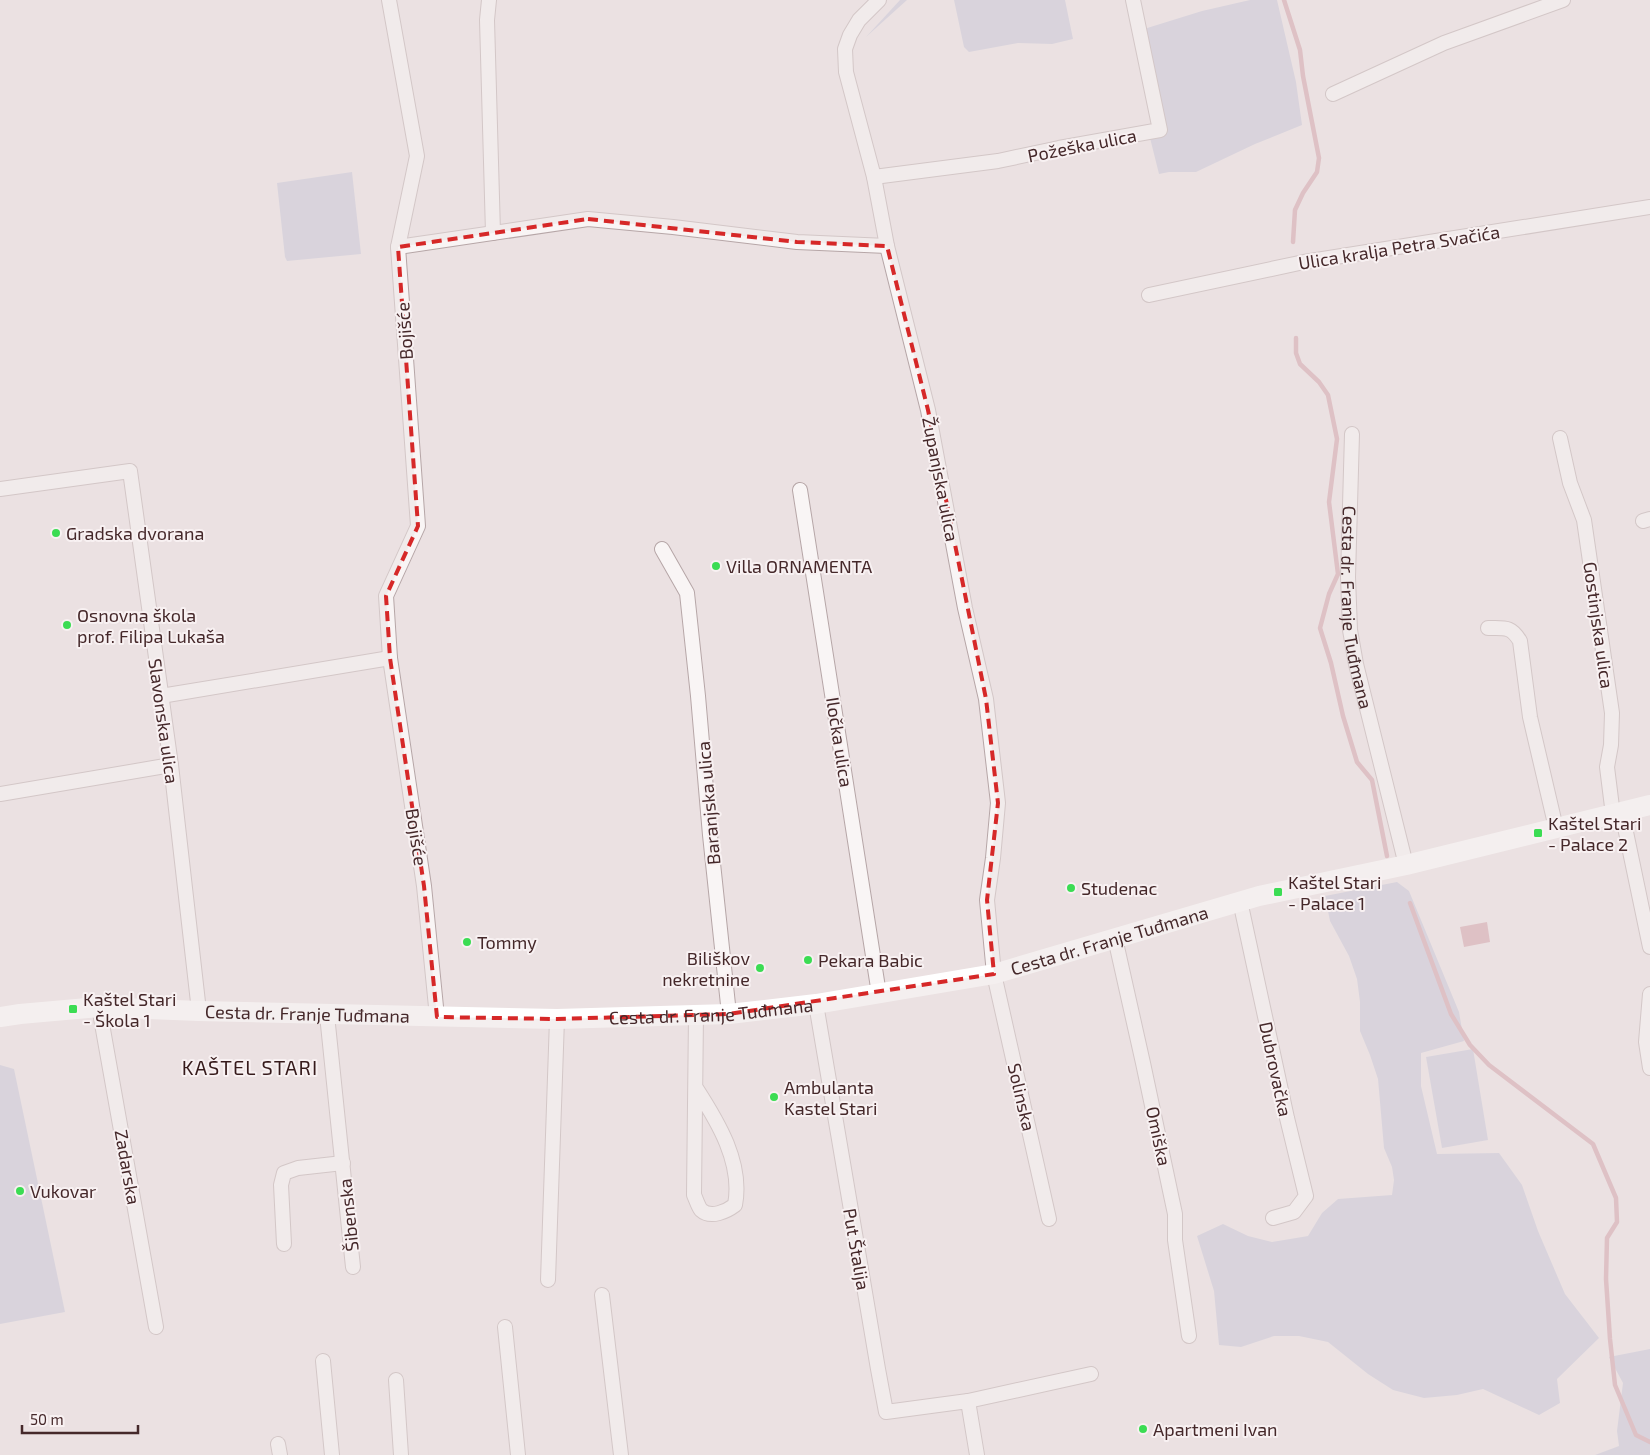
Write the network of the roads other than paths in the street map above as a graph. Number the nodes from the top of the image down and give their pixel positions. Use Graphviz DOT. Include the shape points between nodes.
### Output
graph roads {
  1 [pos="389,0"];
  2 [pos="489,0"];
  3 [pos="879,0"];
  4 [pos="1133,0"];
  5 [pos="1563,0"];
  6 [pos="1333,94"];
  7 [pos="874,177"];
  8 [pos="1650,207"];
  9 [pos="493,233"];
  10 [pos="886,246"];
  11 [pos="398,247"];
  12 [pos="1150,295"];
  13 [pos="1352,434"];
  14 [pos="1560,438"];
  15 [pos="0,489"];
  16 [pos="800,490"];
  17 [pos="662,549"];
  18 [pos="1488,628"];
  19 [pos="390,658"];
  20 [pos="161,696"];
  21 [pos="171,765"];
  22 [pos="0,794"];
  23 [pos="1650,805"];
  24 [pos="1618,814"];
  25 [pos="1556,828"];
  26 [pos="1406,865"];
  27 [pos="1240,902"];
  28 [pos="1115,938"];
  29 [pos="1650,947"];
  30 [pos="994,974"];
  31 [pos="879,994"];
  32 [pos="1650,994"];
  33 [pos="816,1004"];
  34 [pos="99,1007"];
  35 [pos="199,1012"];
  36 [pos="327,1014"];
  37 [pos="729,1014"];
  38 [pos="696,1015"];
  39 [pos="0,1017"];
  40 [pos="437,1017"];
  41 [pos="557,1019"];
  42 [pos="1650,1068"];
  43 [pos="696,1088"];
  44 [pos="343,1164"];
  45 [pos="1273,1218"];
  46 [pos="1049,1219"];
  47 [pos="284,1244"];
  48 [pos="354,1267"];
  49 [pos="548,1280"];
  50 [pos="602,1295"];
  51 [pos="156,1327"];
  52 [pos="505,1327"];
  53 [pos="1189,1336"];
  54 [pos="323,1361"];
  55 [pos="1091,1374"];
  56 [pos="396,1380"];
  57 [pos="968,1401"];
  58 [pos="332,1455"];
  59 [pos="401,1455"];
  60 [pos="518,1455"];
  61 [pos="621,1455"];
  62 [pos="977,1455"];
  1 -- 11 [label="street, Bojišće" via="417,156"];
  2 -- 9 [label="street"];
  3 -- 7 [label="street, Županjska ulica" via="859,20 845,48 846,72"];
  4 -- 7 [label="street, Požeška ulica" via="1160,130 998,161"];
  5 -- 6 [label="street" via="1444,43"];
  7 -- 10 [label="street, Županjska ulica"];
  8 -- 12 [label="street, Ulica kralja Petra Svačića" via="1304,262"];
  9 -- 10 [label="street" via="588,219 797,242"];
  9 -- 11 [label="street"];
  10 -- 30 [label="street, Županjska ulica" via="928,410 965,608 986,699 998,803 987,900"];
  11 -- 19 [label="street, Bojišće" via="418,526 386,596"];
  13 -- 26 [label="street, Cesta dr. Franje Tuđmana" via="1348,577 1350,630"];
  14 -- 24 [label="street, Gostinjska ulica" via="1570,483 1584,520 1612,714 1607,767"];
  15 -- 20 [label="street, Slavonska ulica" via="130,472"];
  16 -- 31 [label="street, Iločka ulica"];
  17 -- 37 [label="street, Baranjska ulica" via="687,593"];
  18 -- 25 [label="street" via="1507,628 1515,632 1520,641 1530,717"];
  19 -- 20 [label="street"];
  19 -- 40 [label="street, Bojišće" via="424,886"];
  20 -- 21 [label="street, Slavonska ulica"];
  21 -- 22 [label="street"];
  21 -- 35 [label="street, Slavonska ulica"];
  23 -- 24 [label="main road, Cesta dr. Franje Tuđmana"];
  24 -- 25 [label="main road, Cesta dr. Franje Tuđmana"];
  24 -- 29 [label="street, Gostinjska ulica"];
  25 -- 26 [label="main road, Cesta dr. Franje Tuđmana"];
  26 -- 27 [label="main road, Cesta dr. Franje Tuđmana"];
  27 -- 28 [label="main road, Cesta dr. Franje Tuđmana"];
  27 -- 45 [label="street, Dubrovačka" via="1306,1196 1294,1212"];
  28 -- 30 [label="main road, Cesta dr. Franje Tuđmana"];
  28 -- 53 [label="street, Omiška" via="1175,1214 1175,1240"];
  30 -- 31 [label="main road, Cesta dr. Franje Tuđmana"];
  30 -- 46 [label="street, Solinska"];
  31 -- 33 [label="main road, Cesta dr. Franje Tuđmana"];
  32 -- 42 [label="street" via="1646,1042"];
  33 -- 37 [label="main road, Cesta dr. Franje Tuđmana"];
  33 -- 57 [label="street, Put Štalija" via="886,1412"];
  34 -- 35 [label="main road, Cesta dr. Franje Tuđmana"];
  34 -- 39 [label="main road, Cesta dr. Franje Tuđmana"];
  34 -- 51 [label="street, Zadarska"];
  35 -- 36 [label="main road, Cesta dr. Franje Tuđmana"];
  36 -- 40 [label="main road, Cesta dr. Franje Tuđmana"];
  36 -- 44 [label="street, Šibenska"];
  37 -- 38 [label="main road, Cesta dr. Franje Tuđmana"];
  38 -- 41 [label="main road, Cesta dr. Franje Tuđmana"];
  38 -- 43 [label="street"];
  40 -- 41 [label="main road, Cesta dr. Franje Tuđmana"];
  41 -- 49 [label="street"];
  43 -- 43 [label="street" via="694,1194 700,1209 706,1213 727,1212 735,1205 738,1192 733,1160 719,1127"];
  44 -- 47 [label="street, Šibenska" via="298,1168 284,1173 281,1185"];
  44 -- 48 [label="street, Šibenska"];
  50 -- 61 [label="street"];
  52 -- 60 [label="street"];
  54 -- 58 [label="street"];
  55 -- 57 [label="street, Put Štalija"];
  56 -- 59 [label="street"];
  57 -- 62 [label="street"];
}
